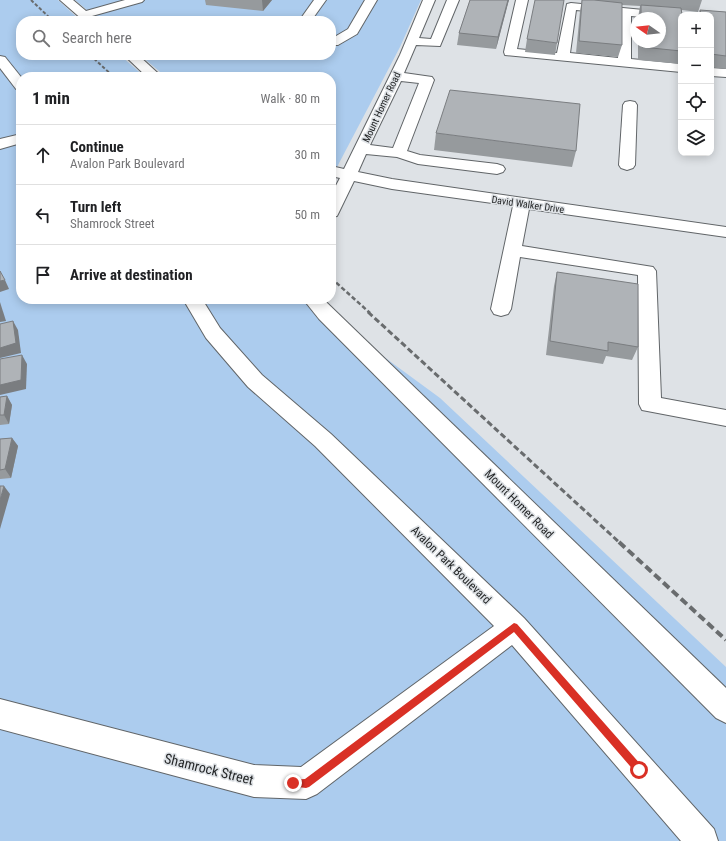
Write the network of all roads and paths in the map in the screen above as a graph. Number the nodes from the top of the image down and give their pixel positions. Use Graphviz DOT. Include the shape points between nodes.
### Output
graph roads {
  1 [pos="66,0"];
  2 [pos="138,0"];
  3 [pos="320,0"];
  4 [pos="371,0"];
  5 [pos="429,0"];
  6 [pos="453,0"];
  7 [pos="519,1"];
  8 [pos="535,3"];
  9 [pos="557,5"];
  10 [pos="571,6"];
  11 [pos="625,12"];
  12 [pos="85,16"];
  13 [pos="93,16"];
  14 [pos="308,16"];
  15 [pos="678,17"];
  16 [pos="336,41"];
  17 [pos="412,41"];
  18 [pos="563,56"];
  19 [pos="0,60"];
  20 [pos="136,60"];
  21 [pos="624,62"];
  22 [pos="678,68"];
  23 [pos="150,72"];
  24 [pos="714,72"];
  25 [pos="726,73"];
  26 [pos="396,76"];
  27 [pos="16,80"];
  28 [pos="630,104"];
  29 [pos="16,139"];
  30 [pos="0,144"];
  31 [pos="361,149"];
  32 [pos="399,153"];
  33 [pos="627,165"];
  34 [pos="497,169"];
  35 [pos="336,172"];
  36 [pos="348,176"];
  37 [pos="336,201"];
  38 [pos="522,203"];
  39 [pos="726,232"];
  40 [pos="513,250"];
  41 [pos="195,304"];
  42 [pos="317,304"];
  43 [pos="502,309"];
  44 [pos="726,418"];
  45 [pos="514,627"];
  46 [pos="726,708"];
  47 [pos="0,714"];
  48 [pos="702,841"];
  1 -- 12 [label="street"];
  2 -- 13 [label="street"];
  3 -- 14 [label="street"];
  4 -- 16 [label="street" via="353,30"];
  5 -- 17 [label="street, Mount Homer Road"];
  6 -- 17 [label="street" via="436,43"];
  7 -- 8 [label="street"];
  7 -- 18 [label="street" via="510,52"];
  9 -- 10 [label="street"];
  10 -- 11 [label="street"];
  10 -- 18 [label="street"];
  11 -- 15 [label="street"];
  11 -- 21 [label="street"];
  17 -- 26 [label="street, Mount Homer Road"];
  18 -- 21 [label="street"];
  19 -- 27 [label="street"];
  20 -- 23 [label="street"];
  21 -- 22 [label="street"];
  24 -- 25 [label="street"];
  26 -- 31 [label="street, Mount Homer Road"];
  26 -- 32 [label="street" via="427,80"];
  28 -- 33 [label="street"];
  29 -- 30 [label="street"];
  31 -- 32 [label="street"];
  31 -- 36 [label="street, Mount Homer Road"];
  32 -- 34 [label="street" via="418,159"];
  35 -- 36 [label="street, David Walker Drive"];
  36 -- 37 [label="street, Mount Homer Road"];
  36 -- 38 [label="street, David Walker Drive"];
  38 -- 39 [label="street, David Walker Drive"];
  38 -- 40 [label="street"];
  40 -- 43 [label="street"];
  40 -- 44 [label="street" via="647,271 650,404"];
  41 -- 45 [label="street, Avalon Park Boulevard" via="214,333 255,381 323,440"];
  42 -- 46 [label="street, Mount Homer Road"];
  45 -- 47 [label="street, Shamrock Street" via="306,783 254,781"];
  45 -- 48 [label="street, Avalon Park Boulevard"];
}
